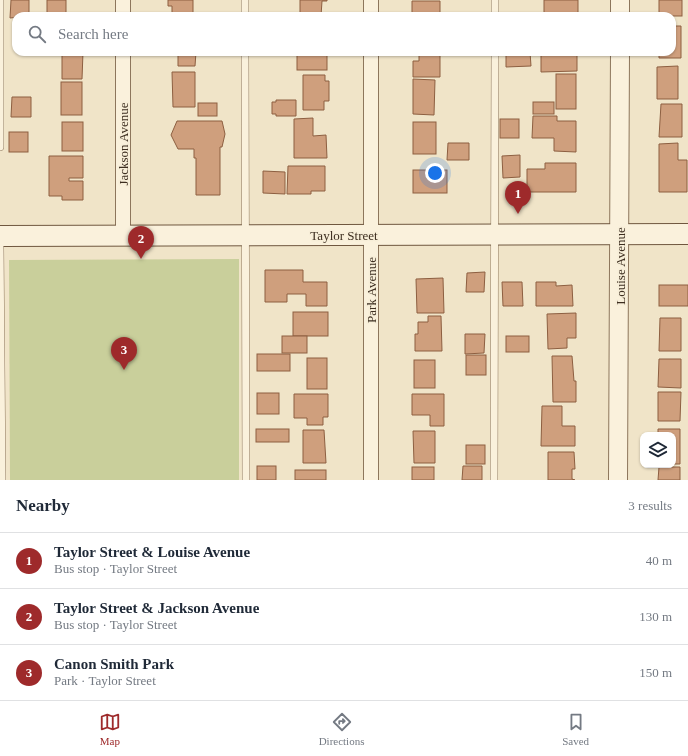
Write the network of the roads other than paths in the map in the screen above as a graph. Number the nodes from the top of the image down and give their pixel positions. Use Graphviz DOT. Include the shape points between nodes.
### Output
graph roads {
  1 [pos="0,0"];
  2 [pos="123,0"];
  3 [pos="245,0"];
  4 [pos="371,0"];
  5 [pos="495,0"];
  6 [pos="620,0"];
  7 [pos="123,12"];
  8 [pos="245,12"];
  9 [pos="371,12"];
  10 [pos="495,12"];
  11 [pos="620,12"];
  12 [pos="123,56"];
  13 [pos="245,56"];
  14 [pos="371,56"];
  15 [pos="495,56"];
  16 [pos="620,56"];
  17 [pos="0,147"];
  18 [pos="246,234"];
  19 [pos="495,234"];
  20 [pos="620,234"];
  21 [pos="688,234"];
  22 [pos="371,235"];
  23 [pos="0,236"];
  24 [pos="123,236"];
  25 [pos="0,247"];
  26 [pos="2,480"];
  27 [pos="246,480"];
  28 [pos="371,480"];
  29 [pos="494,480"];
  30 [pos="618,480"];
  1 -- 17 [label="lane"];
  2 -- 7 [label="street"];
  3 -- 8 [label="lane"];
  4 -- 9 [label="street"];
  5 -- 10 [label="lane"];
  6 -- 11 [label="street"];
  12 -- 24 [label="street, Jackson Avenue"];
  13 -- 18 [label="lane"];
  14 -- 22 [label="street, Park Avenue"];
  15 -- 19 [label="lane"];
  16 -- 20 [label="street, Louise Avenue"];
  18 -- 22 [label="main road, Taylor Street"];
  18 -- 24 [label="main road, Taylor Street"];
  18 -- 27 [label="lane"];
  19 -- 20 [label="main road, Taylor Street"];
  19 -- 22 [label="main road, Taylor Street"];
  19 -- 29 [label="lane"];
  20 -- 21 [label="main road, Taylor Street"];
  20 -- 30 [label="street, Louise Avenue"];
  22 -- 28 [label="street, Park Avenue"];
  23 -- 24 [label="main road, Taylor Street"];
  25 -- 26 [label="lane"];
}
